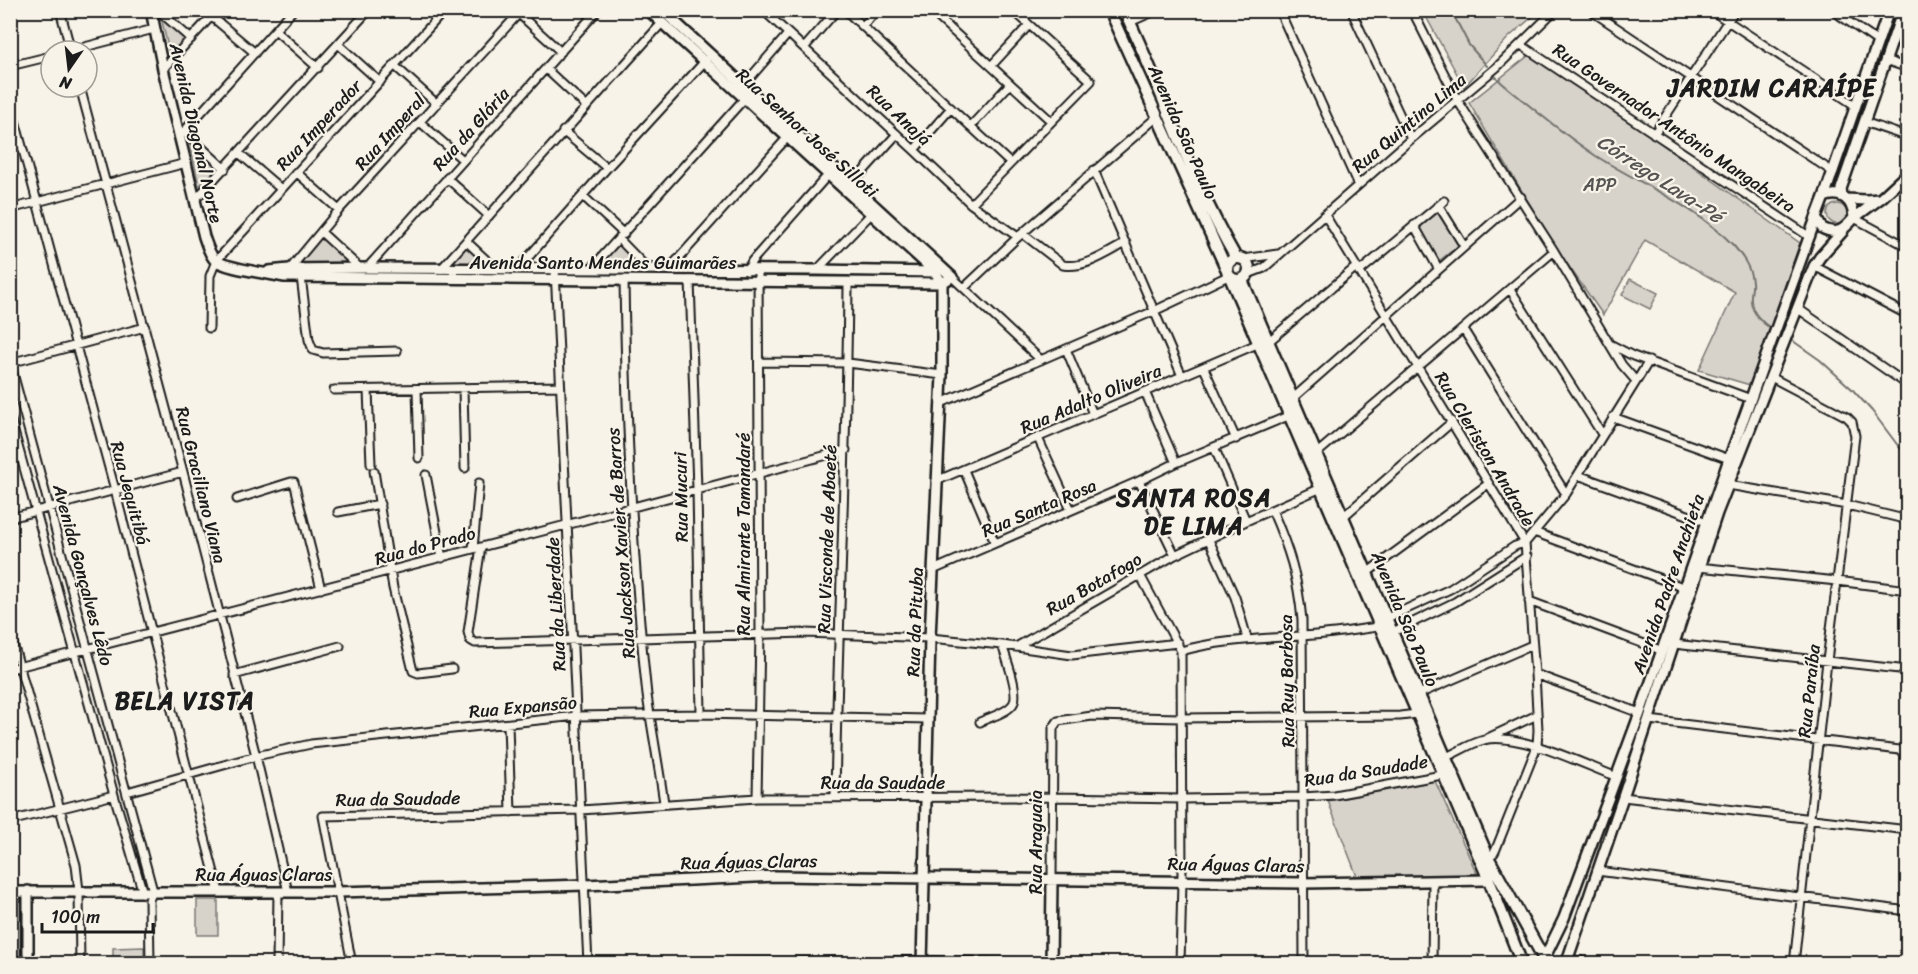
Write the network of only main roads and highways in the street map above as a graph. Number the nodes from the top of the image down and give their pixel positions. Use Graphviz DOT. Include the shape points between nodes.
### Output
graph roads {
  1 [pos="1109,10"];
  2 [pos="1124,10"];
  3 [pos="1240,258"];
  4 [pos="1228,274"];
  5 [pos="1245,277"];
  6 [pos="1262,343"];
  7 [pos="1545,962"];
  8 [pos="1522,963"];
  1 -- 4 [label="main road, Avenida São Paulo"];
  2 -- 3 [label="main road, Avenida São Paulo" via="1214,219"];
  3 -- 4 [label="main road" via="1231,260"];
  3 -- 5 [label="main road, Avenida São Paulo" via="1249,265"];
  4 -- 5 [label="main road" via="1236,280"];
  4 -- 6 [label="main road, Avenida São Paulo"];
  5 -- 6 [label="main road, Avenida São Paulo"];
  6 -- 7 [label="main road, Avenida São Paulo" via="1292,399 1344,516 1488,857"];
  6 -- 8 [label="main road, Avenida São Paulo" via="1288,416"];
}
